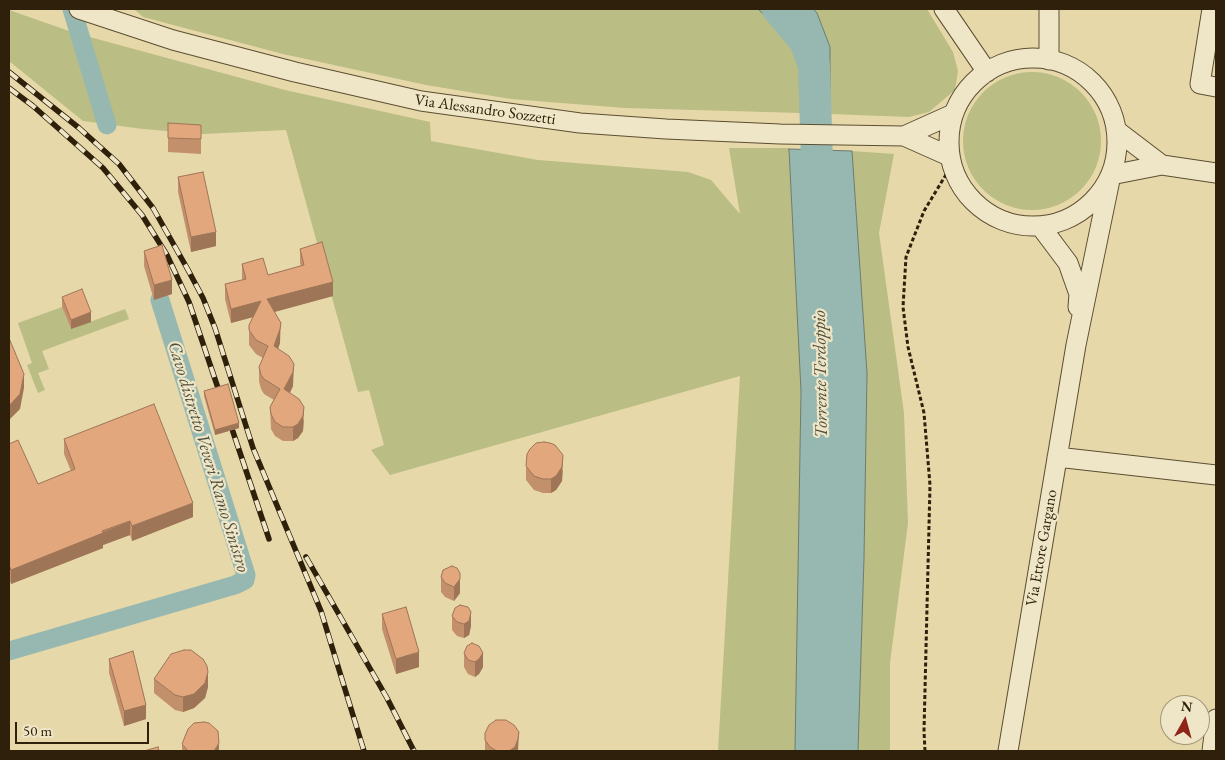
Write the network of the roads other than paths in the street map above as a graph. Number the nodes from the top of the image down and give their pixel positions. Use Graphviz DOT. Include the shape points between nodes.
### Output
graph roads {
  1 [pos="81,9"];
  2 [pos="944,9"];
  3 [pos="1049,9"];
  4 [pos="1212,9"];
  5 [pos="1049,60"];
  6 [pos="987,72"];
  7 [pos="1216,87"];
  8 [pos="953,114"];
  9 [pos="1116,130"];
  10 [pos="904,136"];
  11 [pos="950,161"];
  12 [pos="1162,165"];
  13 [pos="1216,173"];
  14 [pos="1111,175"];
  15 [pos="1041,226"];
  16 [pos="1076,344"];
  17 [pos="1057,456"];
  18 [pos="1216,475"];
  19 [pos="1216,718"];
  20 [pos="1008,751"];
  21 [pos="1212,751"];
  1 -- 10 [label="street, Via Alessandro Sozzetti" via="173,40 421,101 580,123 780,134"];
  2 -- 6 [label="street"];
  3 -- 5 [label="street"];
  4 -- 7 [label="street" via="1200,84"];
  5 -- 6 [label="street" via="1027,58"];
  5 -- 9 [label="street" via="1073,68 1094,84 1108,105"];
  6 -- 8 [label="street" via="967,90"];
  8 -- 10 [label="street, Via Alessandro Sozzetti"];
  8 -- 11 [label="street" via="948,135"];
  9 -- 12 [label="street"];
  9 -- 14 [label="street" via="1117,152"];
  10 -- 11 [label="street, Via Alessandro Sozzetti"];
  11 -- 15 [label="street" via="964,192 985,212 1012,224"];
  12 -- 13 [label="street"];
  12 -- 14 [label="street"];
  14 -- 15 [label="street" via="1099,195 1083,210 1063,221"];
  14 -- 16 [label="street, Via Ettore Gargano"];
  15 -- 16 [label="street, Via Ettore Gargano" via="1068,263 1078,294"];
  16 -- 17 [label="street, Via Ettore Gargano"];
  17 -- 18 [label="street"];
  17 -- 20 [label="street, Via Ettore Gargano"];
  19 -- 21 [label="street"];
}
